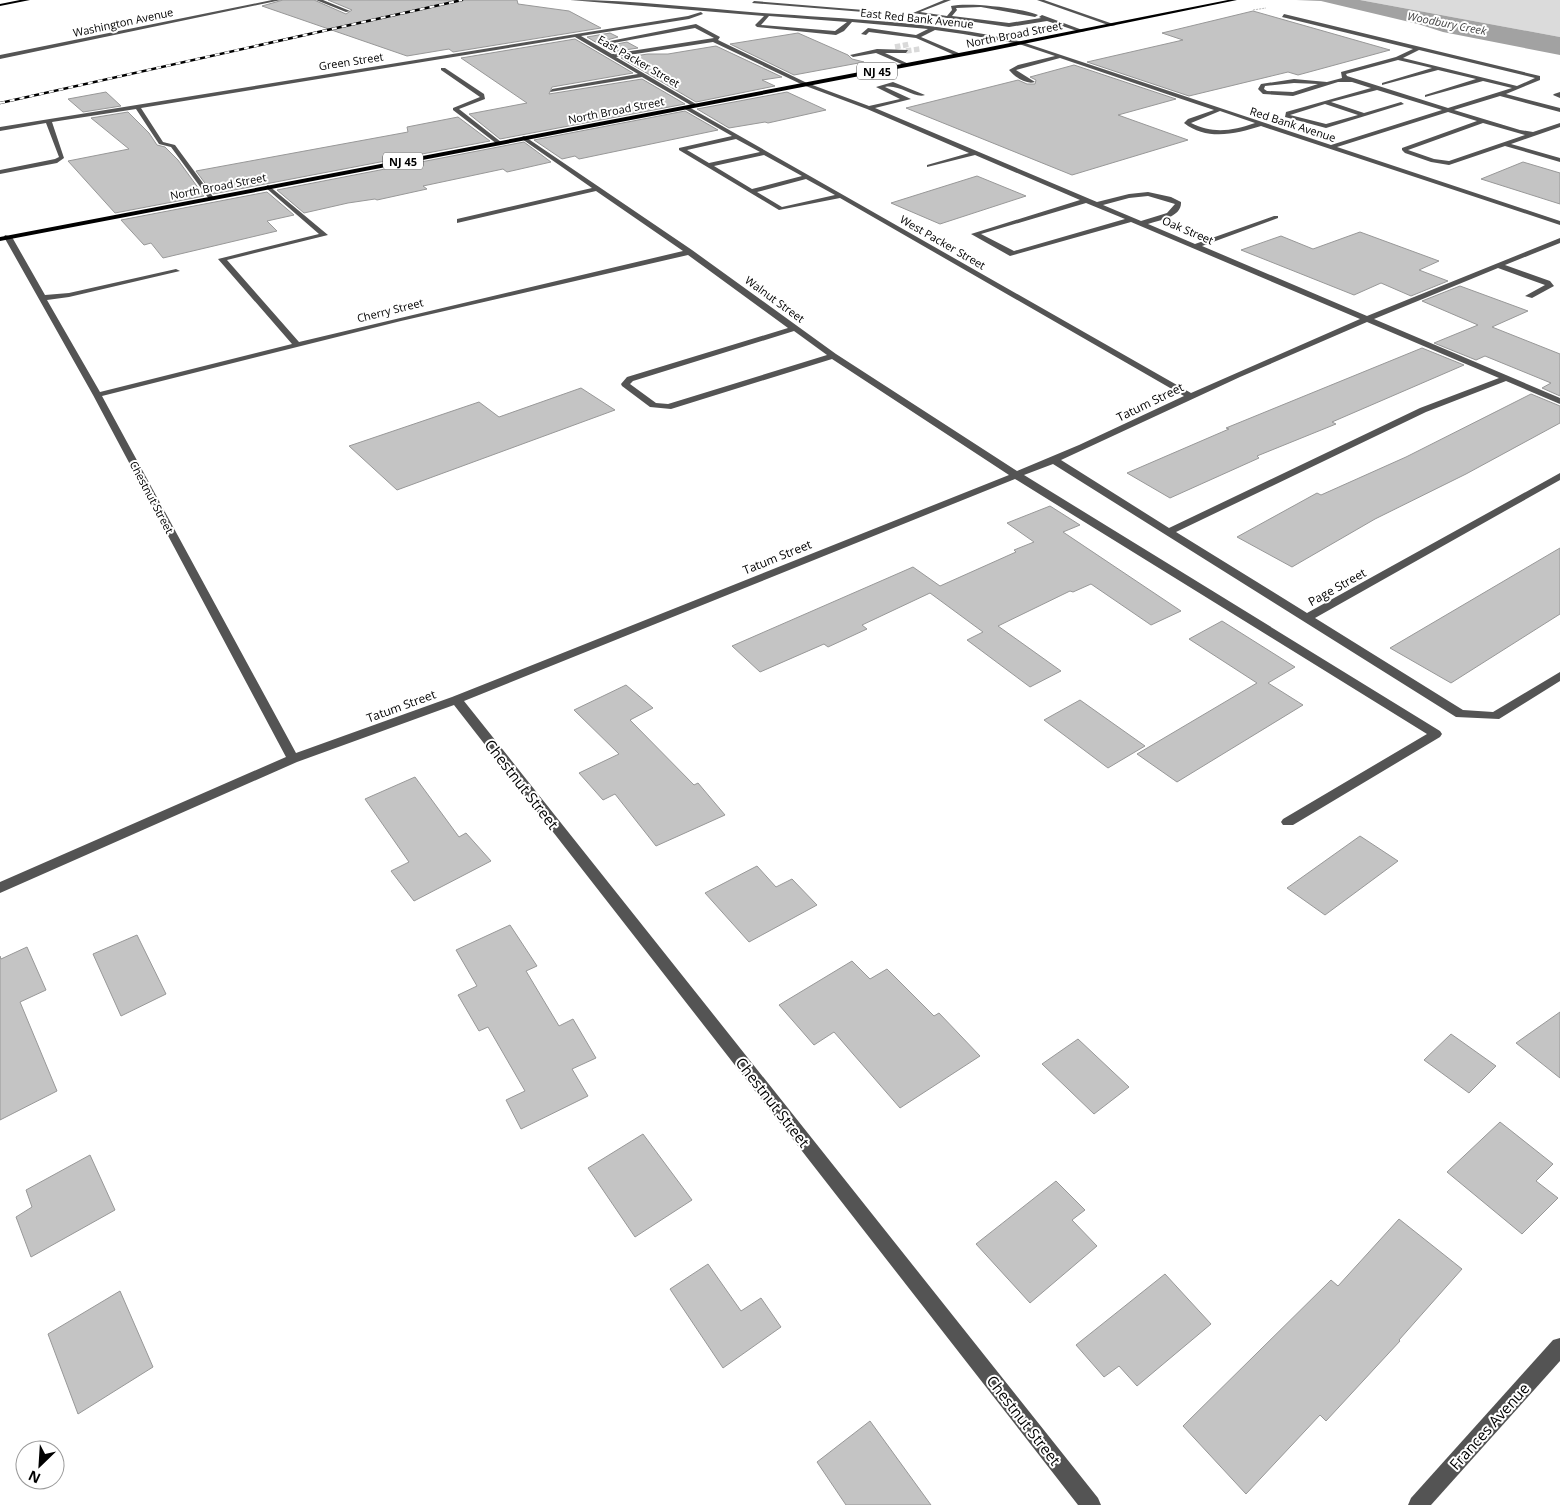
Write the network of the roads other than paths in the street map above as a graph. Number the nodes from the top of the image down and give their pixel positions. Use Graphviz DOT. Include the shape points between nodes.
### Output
graph roads {
  1 [pos="28,0"];
  2 [pos="279,0"];
  3 [pos="318,0"];
  4 [pos="572,0"];
  5 [pos="949,0"];
  6 [pos="1039,0"];
  7 [pos="1231,0"];
  8 [pos="754,2"];
  9 [pos="1002,3"];
  10 [pos="0,5"];
  11 [pos="705,10"];
  12 [pos="348,11"];
  13 [pos="915,13"];
  14 [pos="1035,14"];
  15 [pos="768,15"];
  16 [pos="1284,16"];
  17 [pos="949,17"];
  18 [pos="681,18"];
  19 [pos="1048,19"];
  20 [pos="850,20"];
  21 [pos="862,21"];
  22 [pos="645,24"];
  23 [pos="897,24"];
  24 [pos="1113,25"];
  25 [pos="696,26"];
  26 [pos="935,28"];
  27 [pos="1082,31"];
  28 [pos="659,33"];
  29 [pos="864,34"];
  30 [pos="575,35"];
  31 [pos="917,37"];
  32 [pos="714,40"];
  33 [pos="901,40"];
  34 [pos="926,41"];
  35 [pos="608,42"];
  36 [pos="886,43"];
  37 [pos="1020,43"];
  38 [pos="910,44"];
  39 [pos="895,47"];
  40 [pos="920,48"];
  41 [pos="1420,48"];
  42 [pos="877,51"];
  43 [pos="906,51"];
  44 [pos="853,55"];
  45 [pos="958,55"];
  46 [pos="611,56"];
  47 [pos="1059,56"];
  48 [pos="0,57"];
  49 [pos="1398,58"];
  50 [pos="908,65"];
  51 [pos="443,69"];
  52 [pos="1439,69"];
  53 [pos="644,75"];
  54 [pos="1352,80"];
  55 [pos="1483,80"];
  56 [pos="1032,82"];
  57 [pos="805,84"];
  58 [pos="1325,84"];
  59 [pos="1384,84"];
  60 [pos="1376,88"];
  61 [pos="1518,88"];
  62 [pos="552,91"];
  63 [pos="1500,94"];
  64 [pos="1428,96"];
  65 [pos="905,99"];
  66 [pos="1324,102"];
  67 [pos="1401,104"];
  68 [pos="694,105"];
  69 [pos="137,106"];
  70 [pos="685,107"];
  71 [pos="869,108"];
  72 [pos="1218,110"];
  73 [pos="1447,110"];
  74 [pos="1560,110"];
  75 [pos="1364,115"];
  76 [pos="48,121"];
  77 [pos="1482,121"];
  78 [pos="1260,124"];
  79 [pos="1560,125"];
  80 [pos="0,129"];
  81 [pos="1533,134"];
  82 [pos="737,137"];
  83 [pos="524,138"];
  84 [pos="499,143"];
  85 [pos="1506,144"];
  86 [pos="1330,147"];
  87 [pos="765,153"];
  88 [pos="976,153"];
  89 [pos="986,157"];
  90 [pos="1560,160"];
  91 [pos="708,165"];
  92 [pos="929,166"];
  93 [pos="942,167"];
  94 [pos="0,172"];
  95 [pos="807,177"];
  96 [pos="268,187"];
  97 [pos="597,189"];
  98 [pos="751,191"];
  99 [pos="841,196"];
  100 [pos="211,198"];
  101 [pos="1086,200"];
  102 [pos="1098,204"];
  103 [pos="1276,217"];
  104 [pos="1133,219"];
  105 [pos="460,221"];
  106 [pos="1142,223"];
  107 [pos="1560,223"];
  108 [pos="4,238"];
  109 [pos="1560,240"];
  110 [pos="1196,246"];
  111 [pos="689,252"];
  112 [pos="1498,265"];
  113 [pos="176,270"];
  114 [pos="1529,296"];
  115 [pos="43,298"];
  116 [pos="1368,318"];
  117 [pos="796,328"];
  118 [pos="297,345"];
  119 [pos="834,356"];
  120 [pos="1507,378"];
  121 [pos="97,395"];
  122 [pos="1191,396"];
  123 [pos="1560,401"];
  124 [pos="1055,461"];
  125 [pos="1016,475"];
  126 [pos="1560,476"];
  127 [pos="1169,532"];
  128 [pos="1307,618"];
  129 [pos="1560,676"];
  130 [pos="456,700"];
  131 [pos="293,759"];
  132 [pos="1288,822"];
  133 [pos="0,888"];
  134 [pos="1560,1347"];
  135 [pos="1091,1505"];
  136 [pos="1418,1505"];
  1 -- 10 [label="main road"];
  2 -- 48 [label="street, Washington Avenue"];
  3 -- 12 [label="street"];
  4 -- 11 [label="street, East Red Bank Avenue"];
  5 -- 13 [label="street"];
  6 -- 24 [label="street"];
  7 -- 24 [label="main road, North Broad Street / NJ 45"];
  8 -- 21 [label="street" via="876,12"];
  9 -- 14 [label="street"];
  11 -- 15 [label="street, East Red Bank Avenue"];
  11 -- 18 [label="street, Green Street"];
  13 -- 17 [label="street"];
  13 -- 23 [label="street"];
  14 -- 17 [label="street" via="994,5 963,3 953,7 955,10"];
  14 -- 19 [label="street"];
  15 -- 20 [label="street, East Red Bank Avenue"];
  15 -- 20 [label="street" via="759,26 836,33"];
  16 -- 41 [label="street"];
  17 -- 19 [label="street" via="1009,25"];
  18 -- 22 [label="street, Green Street"];
  18 -- 25 [label="street"];
  19 -- 27 [label="street"];
  20 -- 21 [label="street, East Red Bank Avenue"];
  21 -- 23 [label="street, East Red Bank Avenue"];
  22 -- 28 [label="street"];
  22 -- 30 [label="street, Green Street"];
  23 -- 26 [label="street, East Red Bank Avenue"];
  24 -- 27 [label="main road, North Broad Street / NJ 45"];
  25 -- 28 [label="street"];
  25 -- 32 [label="street, Oak Street" via="718,38"];
  26 -- 31 [label="street"];
  26 -- 37 [label="street, East Red Bank Avenue"];
  27 -- 37 [label="main road, North Broad Street / NJ 45"];
  28 -- 35 [label="street"];
  29 -- 31 [label="street" via="868,30"];
  30 -- 46 [label="street, East Packer Street"];
  30 -- 69 [label="street, Green Street"];
  31 -- 34 [label="street"];
  32 -- 46 [label="street"];
  32 -- 57 [label="street, Oak Street"];
  33 -- 34 [label="street"];
  34 -- 38 [label="street"];
  34 -- 40 [label="street"];
  34 -- 45 [label="street"];
  36 -- 42 [label="street"];
  37 -- 45 [label="main road, North Broad Street / NJ 45"];
  37 -- 47 [label="street, Red Bank Avenue"];
  39 -- 42 [label="street"];
  41 -- 49 [label="street"];
  41 -- 61 [label="street" via="1538,77"];
  42 -- 43 [label="street"];
  42 -- 44 [label="street"];
  42 -- 50 [label="street"];
  45 -- 50 [label="main road, North Broad Street / NJ 45"];
  46 -- 53 [label="street, East Packer Street"];
  47 -- 56 [label="street" via="1012,70"];
  47 -- 72 [label="street, Red Bank Avenue"];
  49 -- 52 [label="street"];
  49 -- 54 [label="street" via="1343,73 1344,77"];
  50 -- 57 [label="main road, North Broad Street / NJ 45"];
  51 -- 84 [label="street" via="482,95 478,101 455,109"];
  52 -- 55 [label="street"];
  52 -- 59 [label="street"];
  53 -- 62 [label="street"];
  53 -- 68 [label="street, East Packer Street"];
  54 -- 58 [label="street"];
  54 -- 60 [label="street"];
  55 -- 61 [label="street"];
  55 -- 64 [label="street"];
  57 -- 68 [label="main road, North Broad Street / NJ 45"];
  57 -- 71 [label="street, Oak Street"];
  58 -- 58 [label="street" via="1294,80 1263,85 1261,89 1265,93 1293,94"];
  60 -- 66 [label="street"];
  60 -- 73 [label="street"];
  61 -- 63 [label="street"];
  63 -- 73 [label="street"];
  63 -- 74 [label="street"];
  65 -- 65 [label="street" via="922,95 893,84 879,87"];
  65 -- 71 [label="street"];
  66 -- 75 [label="street"];
  66 -- 75 [label="street" via="1287,116 1326,126"];
  67 -- 75 [label="street"];
  68 -- 70 [label="main road, North Broad Street / NJ 45"];
  69 -- 76 [label="street, Green Street"];
  69 -- 100 [label="street" via="161,143 173,146"];
  70 -- 82 [label="street, West Packer Street"];
  70 -- 83 [label="main road, North Broad Street / NJ 45"];
  71 -- 88 [label="street, Oak Street"];
  72 -- 78 [label="street, Red Bank Avenue"];
  72 -- 78 [label="street" via="1187,123 1224,134"];
  73 -- 77 [label="street"];
  73 -- 86 [label="street"];
  76 -- 80 [label="street, Green Street"];
  76 -- 94 [label="street" via="62,157 57,161"];
  77 -- 81 [label="street"];
  77 -- 85 [label="street" via="1404,149 1433,161 1449,163"];
  78 -- 86 [label="street, Red Bank Avenue"];
  79 -- 81 [label="street"];
  81 -- 85 [label="street"];
  82 -- 87 [label="street, West Packer Street"];
  82 -- 91 [label="street" via="681,148"];
  83 -- 84 [label="main road, North Broad Street / NJ 45"];
  83 -- 97 [label="street, Walnut Street"];
  84 -- 96 [label="main road, North Broad Street / NJ 45"];
  85 -- 90 [label="street"];
  86 -- 107 [label="street, Red Bank Avenue"];
  87 -- 91 [label="street"];
  87 -- 95 [label="street, West Packer Street"];
  88 -- 89 [label="street, Oak Street"];
  88 -- 92 [label="street"];
  89 -- 93 [label="street"];
  89 -- 101 [label="street, Oak Street"];
  91 -- 98 [label="street"];
  95 -- 98 [label="street"];
  95 -- 99 [label="street, West Packer Street"];
  96 -- 100 [label="main road, North Broad Street / NJ 45"];
  96 -- 118 [label="street" via="324,235 222,259"];
  97 -- 105 [label="street"];
  97 -- 111 [label="street, Walnut Street"];
  98 -- 99 [label="street" via="782,210"];
  99 -- 122 [label="street, West Packer Street"];
  100 -- 108 [label="main road, North Broad Street / NJ 45"];
  101 -- 102 [label="street, Oak Street"];
  101 -- 104 [label="street" via="975,234 1012,254"];
  102 -- 104 [label="street, Oak Street"];
  102 -- 106 [label="street" via="1130,194 1160,195 1179,203 1174,213"];
  103 -- 110 [label="street"];
  104 -- 106 [label="street, Oak Street"];
  106 -- 110 [label="street, Oak Street"];
  108 -- 115 [label="street, Chestnut Street"];
  109 -- 112 [label="street, Tatum Street"];
  110 -- 116 [label="street, Oak Street"];
  111 -- 117 [label="street, Walnut Street"];
  111 -- 118 [label="street, Cherry Street"];
  112 -- 114 [label="street" via="1550,286"];
  112 -- 116 [label="street, Tatum Street"];
  113 -- 115 [label="street"];
  115 -- 121 [label="street, Chestnut Street"];
  116 -- 120 [label="street, Oak Street"];
  116 -- 122 [label="street, Tatum Street"];
  117 -- 119 [label="street, Walnut Street"];
  117 -- 119 [label="street" via="630,379 625,384 653,405 668,408"];
  118 -- 121 [label="street, Cherry Street"];
  119 -- 125 [label="street, Walnut Street"];
  120 -- 123 [label="street, Oak Street"];
  120 -- 127 [label="street" via="1423,410"];
  121 -- 131 [label="street, Chestnut Street"];
  122 -- 124 [label="street, Tatum Street"];
  124 -- 125 [label="street, Tatum Street"];
  124 -- 127 [label="street, Page Street"];
  125 -- 130 [label="street, Tatum Street"];
  125 -- 132 [label="street, Walnut Street" via="1436,734"];
  126 -- 128 [label="street, Page Street"];
  127 -- 128 [label="street, Page Street"];
  128 -- 129 [label="street" via="1460,714 1495,716"];
  130 -- 131 [label="street, Tatum Street"];
  130 -- 135 [label="street, Chestnut Street"];
  131 -- 133 [label="street, Tatum Street"];
  134 -- 136 [label="street, Frances Avenue"];
}
